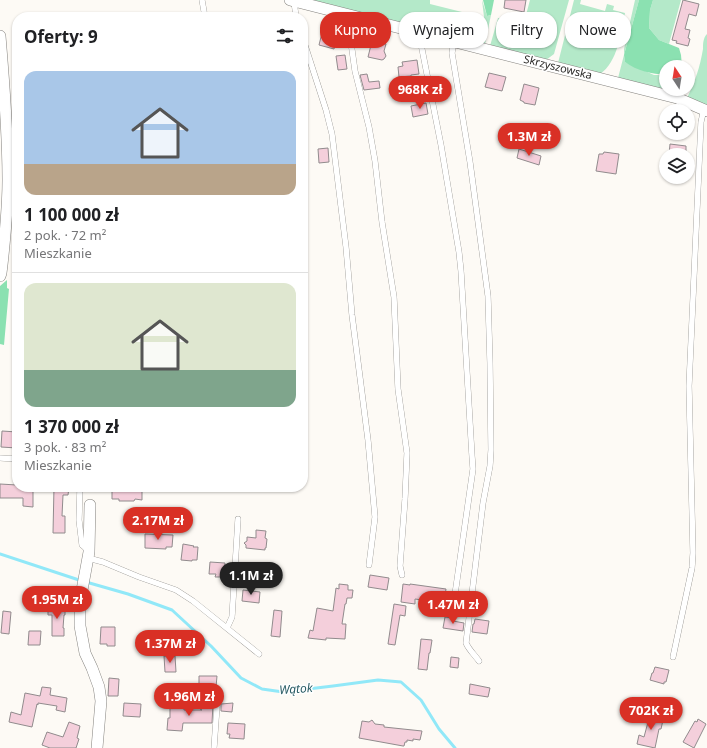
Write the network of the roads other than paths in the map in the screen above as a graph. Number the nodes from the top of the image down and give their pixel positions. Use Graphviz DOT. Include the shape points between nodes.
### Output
graph roads {
  1 [pos="202,0"];
  2 [pos="292,1"];
  3 [pos="204,12"];
  4 [pos="295,12"];
  5 [pos="339,12"];
  6 [pos="0,36"];
  7 [pos="351,48"];
  8 [pos="422,48"];
  9 [pos="453,48"];
  10 [pos="481,48"];
  11 [pos="308,54"];
  12 [pos="706,110"];
  13 [pos="0,276"];
  14 [pos="0,458"];
  15 [pos="12,459"];
  16 [pos="80,492"];
  17 [pos="90,505"];
  18 [pos="238,519"];
  19 [pos="88,555"];
  20 [pos="369,565"];
  21 [pos="402,575"];
  22 [pos="452,608"];
  23 [pos="227,628"];
  24 [pos="259,654"];
  25 [pos="673,657"];
  26 [pos="479,661"];
  27 [pos="218,692"];
  28 [pos="97,748"];
  29 [pos="214,748"];
  1 -- 3 [label="lane"];
  2 -- 4 [label="lane"];
  2 -- 5 [label="street, Skrzyszowska"];
  6 -- 13 [label="street" via="8,179"];
  7 -- 21 [label="lane" via="375,161 394,297 399,395 407,453 400,566"];
  8 -- 22 [label="lane" via="459,252 472,456"];
  9 -- 26 [label="lane" via="488,296 492,450 482,503 466,642"];
  10 -- 12 [label="street, Skrzyszowska" via="677,98"];
  11 -- 20 [label="lane" via="332,134 346,247 375,517"];
  12 -- 25 [label="lane" via="701,122 689,386 693,553"];
  14 -- 15 [label="lane"];
  16 -- 19 [label="lane" via="82,545"];
  17 -- 19 [label="street"];
  18 -- 23 [label="lane" via="232,617"];
  19 -- 23 [label="lane" via="176,590"];
  19 -- 28 [label="street" via="81,598 80,626 85,653 99,687 101,701"];
  23 -- 24 [label="lane"];
  27 -- 29 [label="lane"];
}
